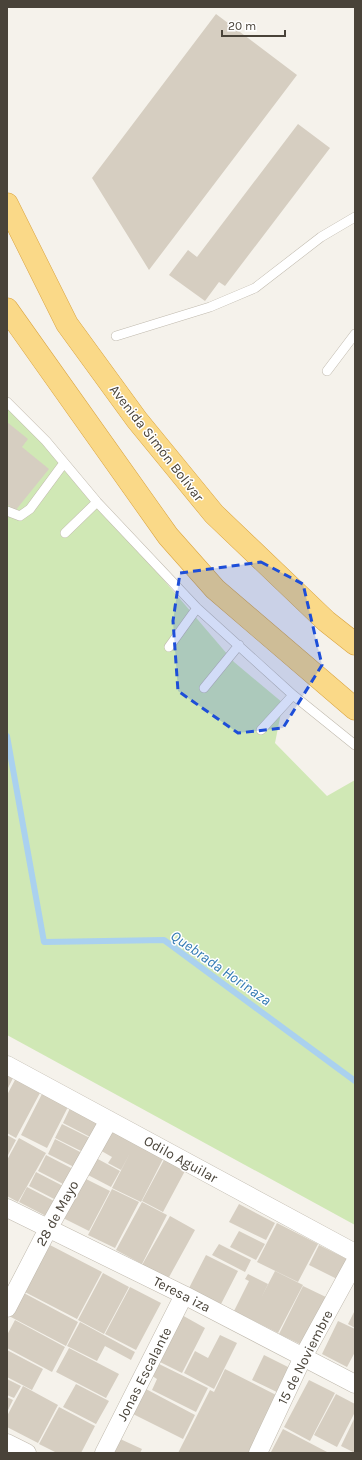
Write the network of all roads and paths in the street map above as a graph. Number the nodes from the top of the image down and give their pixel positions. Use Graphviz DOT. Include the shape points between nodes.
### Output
graph roads {
  1 [pos="7,204"];
  2 [pos="355,217"];
  3 [pos="8,314"];
  4 [pos="355,334"];
  5 [pos="116,336"];
  6 [pos="327,371"];
  7 [pos="7,402"];
  8 [pos="64,463"];
  9 [pos="97,502"];
  10 [pos="7,512"];
  11 [pos="65,533"];
  12 [pos="197,608"];
  13 [pos="355,644"];
  14 [pos="239,645"];
  15 [pos="169,647"];
  16 [pos="204,688"];
  17 [pos="293,695"];
  18 [pos="355,709"];
  19 [pos="261,730"];
  20 [pos="355,745"];
  21 [pos="7,1065"];
  22 [pos="110,1120"];
  23 [pos="7,1208"];
  24 [pos="48,1229"];
  25 [pos="355,1253"];
  26 [pos="355,1262"];
  27 [pos="184,1295"];
  28 [pos="7,1308"];
  29 [pos="303,1357"];
  30 [pos="355,1384"];
  31 [pos="7,1443"];
  32 [pos="27,1453"];
  33 [pos="104,1453"];
  34 [pos="258,1453"];
  1 -- 13 [label="highway, Avenida Simón Bolívar" via="67,324 137,420 214,514 326,621"];
  2 -- 5 [label="lane" via="321,238 256,288 210,307"];
  3 -- 18 [label="highway" via="168,536 215,589"];
  4 -- 6 [label="lane"];
  7 -- 8 [label="lane"];
  8 -- 9 [label="lane"];
  8 -- 10 [label="lane" via="30,509 20,516"];
  9 -- 11 [label="lane"];
  9 -- 12 [label="lane"];
  12 -- 14 [label="lane"];
  12 -- 15 [label="lane"];
  14 -- 16 [label="lane"];
  14 -- 17 [label="lane"];
  17 -- 19 [label="lane"];
  17 -- 20 [label="lane"];
  21 -- 22 [label="street, Odilo Aguilar"];
  22 -- 24 [label="street, 28 de Mayo"];
  22 -- 25 [label="street, Odilo Aguilar"];
  23 -- 24 [label="street, Teresa iza"];
  24 -- 27 [label="street, Teresa iza"];
  24 -- 28 [label="street, 28 de Mayo"];
  26 -- 29 [label="street, 15 de Noviembre"];
  27 -- 29 [label="street, Teresa iza"];
  27 -- 33 [label="street, Jonas Escalante"];
  29 -- 30 [label="street, Teresa iza"];
  29 -- 34 [label="street, 15 de Noviembre"];
  31 -- 32 [label="street"];
}
